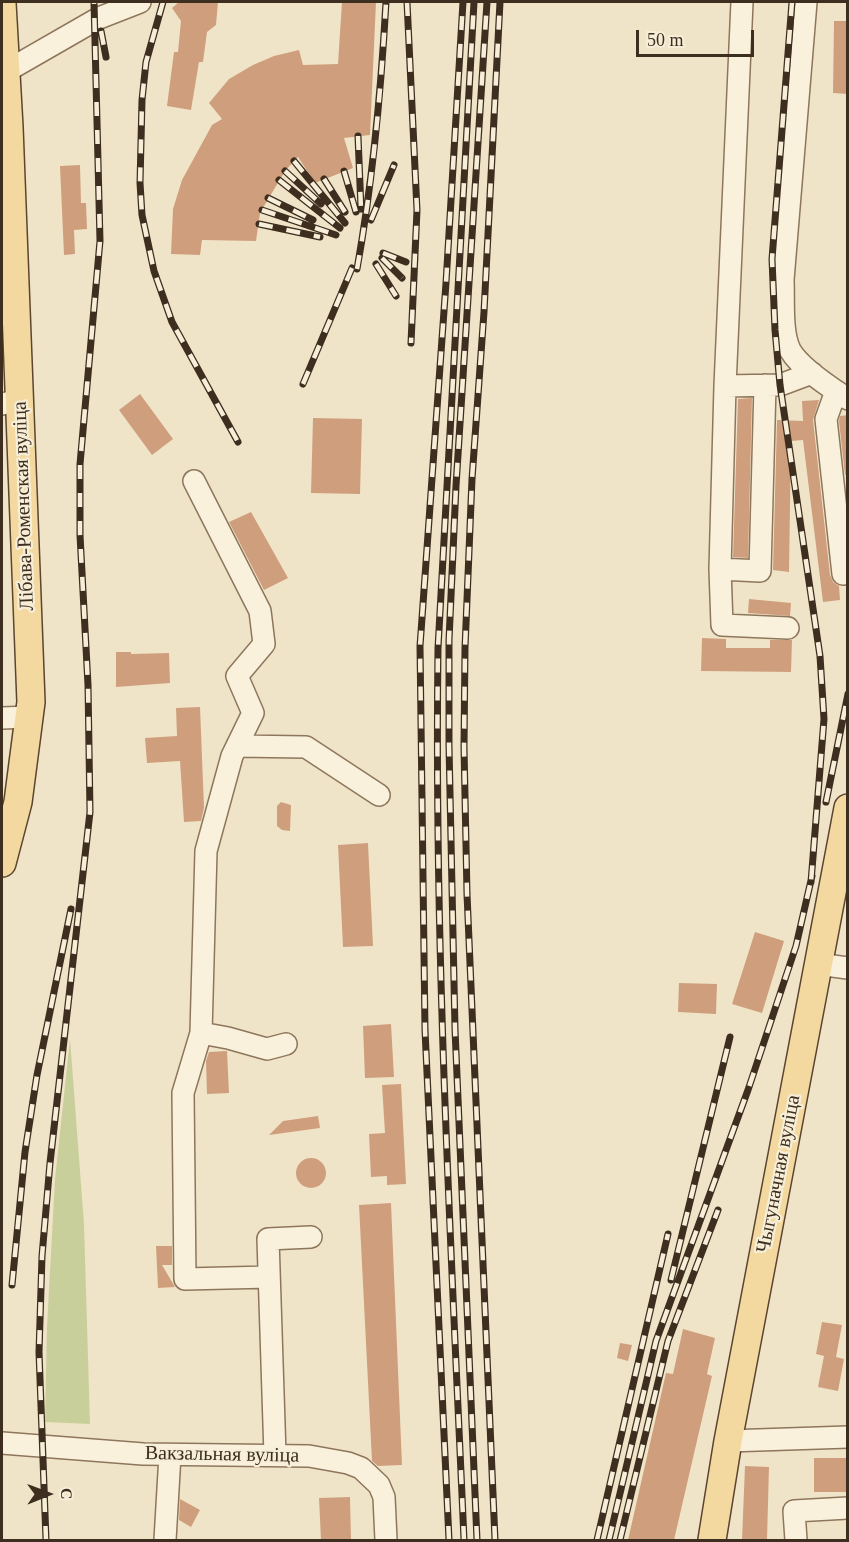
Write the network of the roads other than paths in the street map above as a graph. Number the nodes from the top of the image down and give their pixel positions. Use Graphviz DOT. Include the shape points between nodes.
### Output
graph roads {
  1 [pos="140,2"];
  2 [pos="742,2"];
  3 [pos="806,2"];
  4 [pos="2,3"];
  5 [pos="5,72"];
  6 [pos="5,127"];
  7 [pos="812,373"];
  8 [pos="765,385"];
  9 [pos="725,386"];
  10 [pos="842,395"];
  11 [pos="10,402"];
  12 [pos="194,481"];
  13 [pos="720,569"];
  14 [pos="843,574"];
  15 [pos="788,628"];
  16 [pos="30,717"];
  17 [pos="2,718"];
  18 [pos="237,746"];
  19 [pos="379,795"];
  20 [pos="846,821"];
  21 [pos="2,863"];
  22 [pos="818,964"];
  23 [pos="848,968"];
  24 [pos="201,1033"];
  25 [pos="286,1044"];
  26 [pos="311,1238"];
  27 [pos="269,1277"];
  28 [pos="848,1437"];
  29 [pos="728,1441"];
  30 [pos="2,1443"];
  31 [pos="170,1455"];
  32 [pos="275,1455"];
  33 [pos="848,1508"];
  34 [pos="165,1540"];
  35 [pos="386,1540"];
  36 [pos="712,1540"];
  37 [pos="796,1540"];
  1 -- 5 [label="street" via="99,18"];
  2 -- 9 [label="street"];
  3 -- 7 [label="street" via="783,280 784,324 790,350"];
  4 -- 5 [label="main road, Лібава-Роменская вуліца"];
  5 -- 6 [label="main road, Лібава-Роменская вуліца"];
  6 -- 11 [label="main road, Лібава-Роменская вуліца"];
  7 -- 8 [label="street" via="780,385"];
  7 -- 10 [label="street"];
  8 -- 9 [label="street"];
  8 -- 13 [label="street" via="760,571"];
  9 -- 13 [label="street"];
  10 -- 14 [label="street" via="826,419"];
  11 -- 16 [label="main road, Лібава-Роменская вуліца"];
  12 -- 18 [label="street" via="260,611 264,644 237,676 253,713"];
  13 -- 15 [label="street" via="722,625"];
  16 -- 17 [label="street"];
  16 -- 21 [label="main road, Лібава-Роменская вуліца" via="18,802"];
  18 -- 19 [label="street" via="306,747"];
  18 -- 24 [label="street" via="206,850"];
  20 -- 22 [label="main road, Чыгуначная вуліца"];
  22 -- 23 [label="street"];
  22 -- 29 [label="main road, Чыгуначная вуліца"];
  24 -- 25 [label="street" via="267,1049"];
  24 -- 27 [label="street" via="183,1093 185,1278"];
  26 -- 27 [label="street" via="268,1239"];
  27 -- 32 [label="street"];
  28 -- 29 [label="street"];
  29 -- 36 [label="main road, Чыгуначная вуліца"];
  30 -- 31 [label="street, Вакзальная вуліца"];
  31 -- 32 [label="street, Вакзальная вуліца"];
  31 -- 34 [label="street"];
  32 -- 35 [label="street, Вакзальная вуліца" via="309,1456 361,1468 379,1485 384,1497"];
  33 -- 37 [label="street" via="794,1511"];
}
